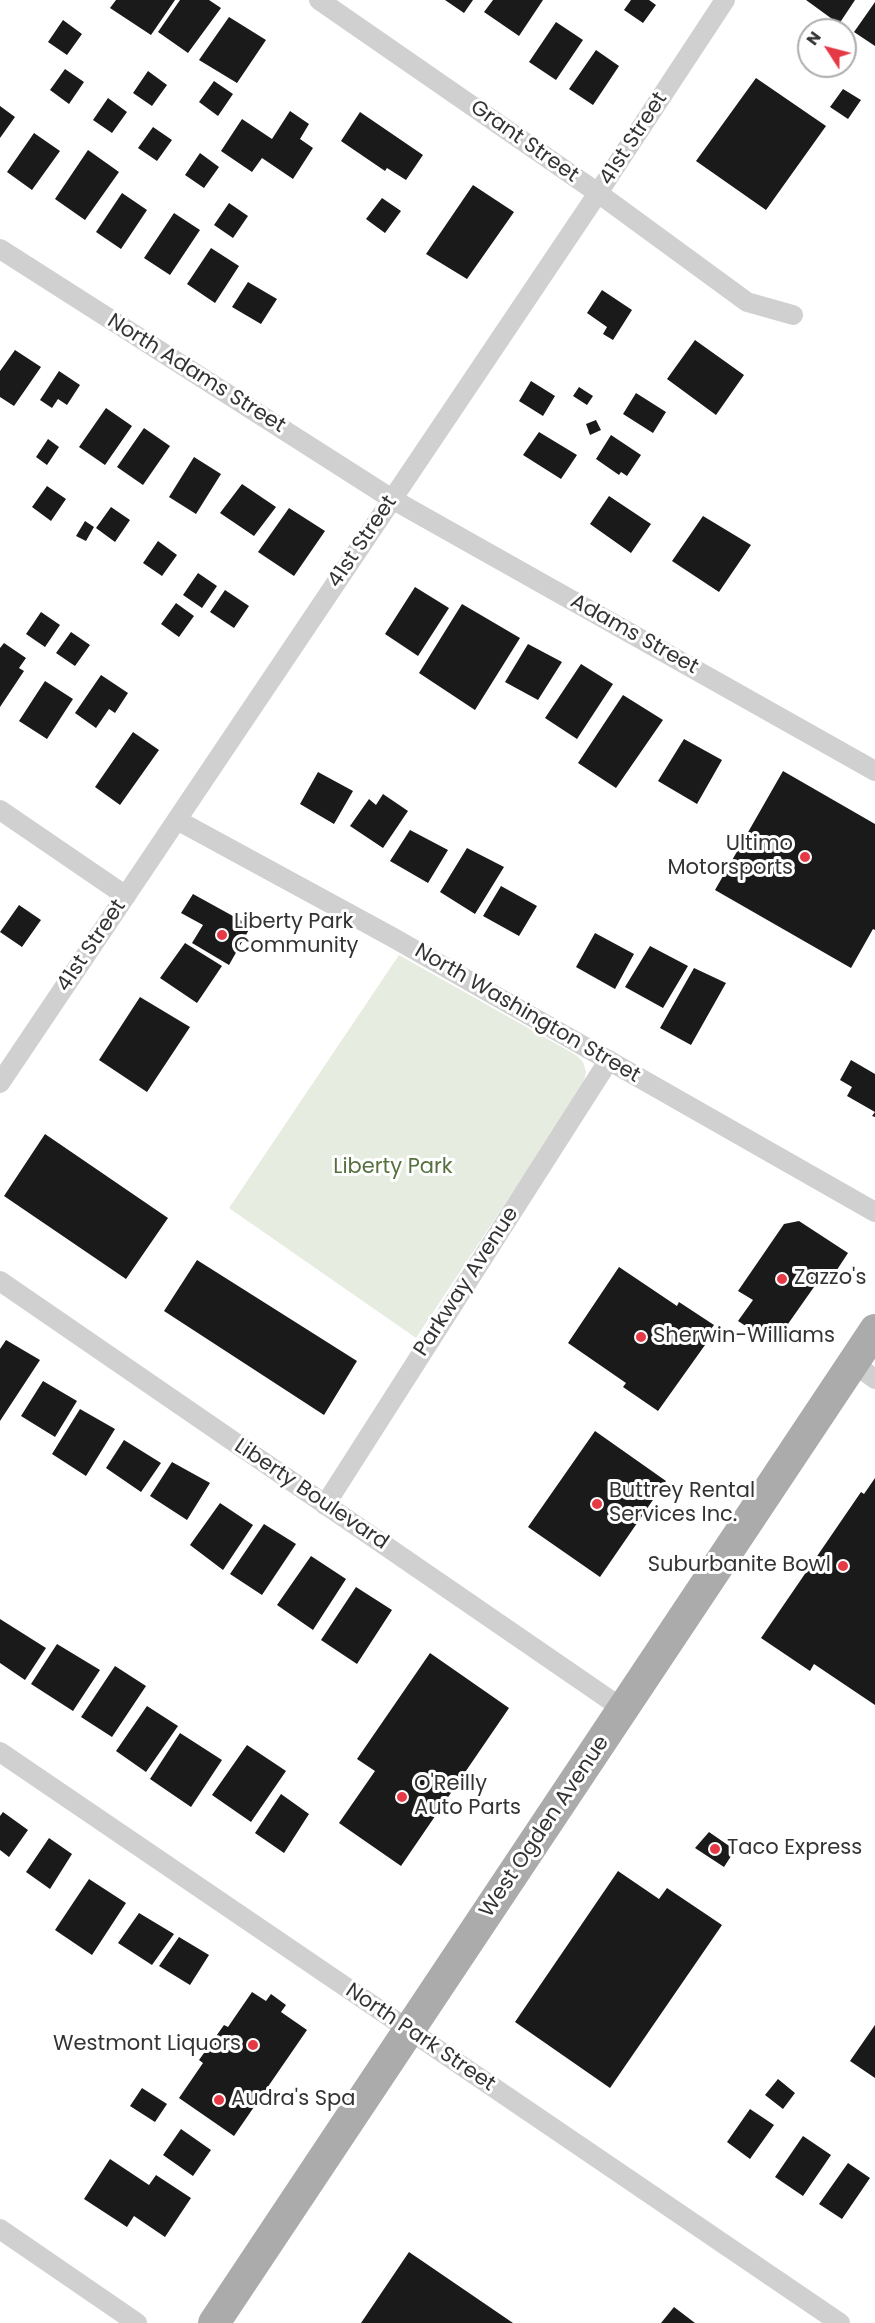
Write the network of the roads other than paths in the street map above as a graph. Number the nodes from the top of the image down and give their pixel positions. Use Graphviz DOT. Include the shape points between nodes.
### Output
graph roads {
  1 [pos="319,0"];
  2 [pos="725,0"];
  3 [pos="598,193"];
  4 [pos="0,249"];
  5 [pos="793,315"];
  6 [pos="392,499"];
  7 [pos="875,771"];
  8 [pos="0,810"];
  9 [pos="177,820"];
  10 [pos="126,896"];
  11 [pos="609,1060"];
  12 [pos="0,1083"];
  13 [pos="875,1212"];
  14 [pos="0,1281"];
  15 [pos="875,1330"];
  16 [pos="864,1371"];
  17 [pos="326,1505"];
  18 [pos="623,1709"];
  19 [pos="0,1752"];
  20 [pos="409,2030"];
  21 [pos="0,2229"];
  22 [pos="137,2323"];
  23 [pos="214,2323"];
  24 [pos="840,2323"];
  1 -- 3 [label="street, Grant Street"];
  2 -- 3 [label="street, 41st Street"];
  3 -- 5 [label="street, Grant Street" via="747,302"];
  3 -- 6 [label="street, 41st Street"];
  4 -- 6 [label="street, North Adams Street"];
  6 -- 7 [label="street, Adams Street"];
  6 -- 9 [label="street, 41st Street"];
  8 -- 10 [label="street"];
  9 -- 10 [label="street, 41st Street"];
  9 -- 11 [label="street, North Washington Street"];
  10 -- 12 [label="street, 41st Street"];
  11 -- 13 [label="street, North Washington Street"];
  11 -- 17 [label="street, Parkway Avenue"];
  14 -- 17 [label="street, Liberty Boulevard"];
  15 -- 16 [label="main road, West Ogden Avenue"];
  16 -- 18 [label="main road, West Ogden Avenue"];
  17 -- 18 [label="street, Liberty Boulevard"];
  18 -- 20 [label="main road, West Ogden Avenue"];
  19 -- 20 [label="street, North Park Street"];
  20 -- 23 [label="main road, West Ogden Avenue"];
  20 -- 24 [label="street, North Park Street"];
  21 -- 22 [label="street"];
}
